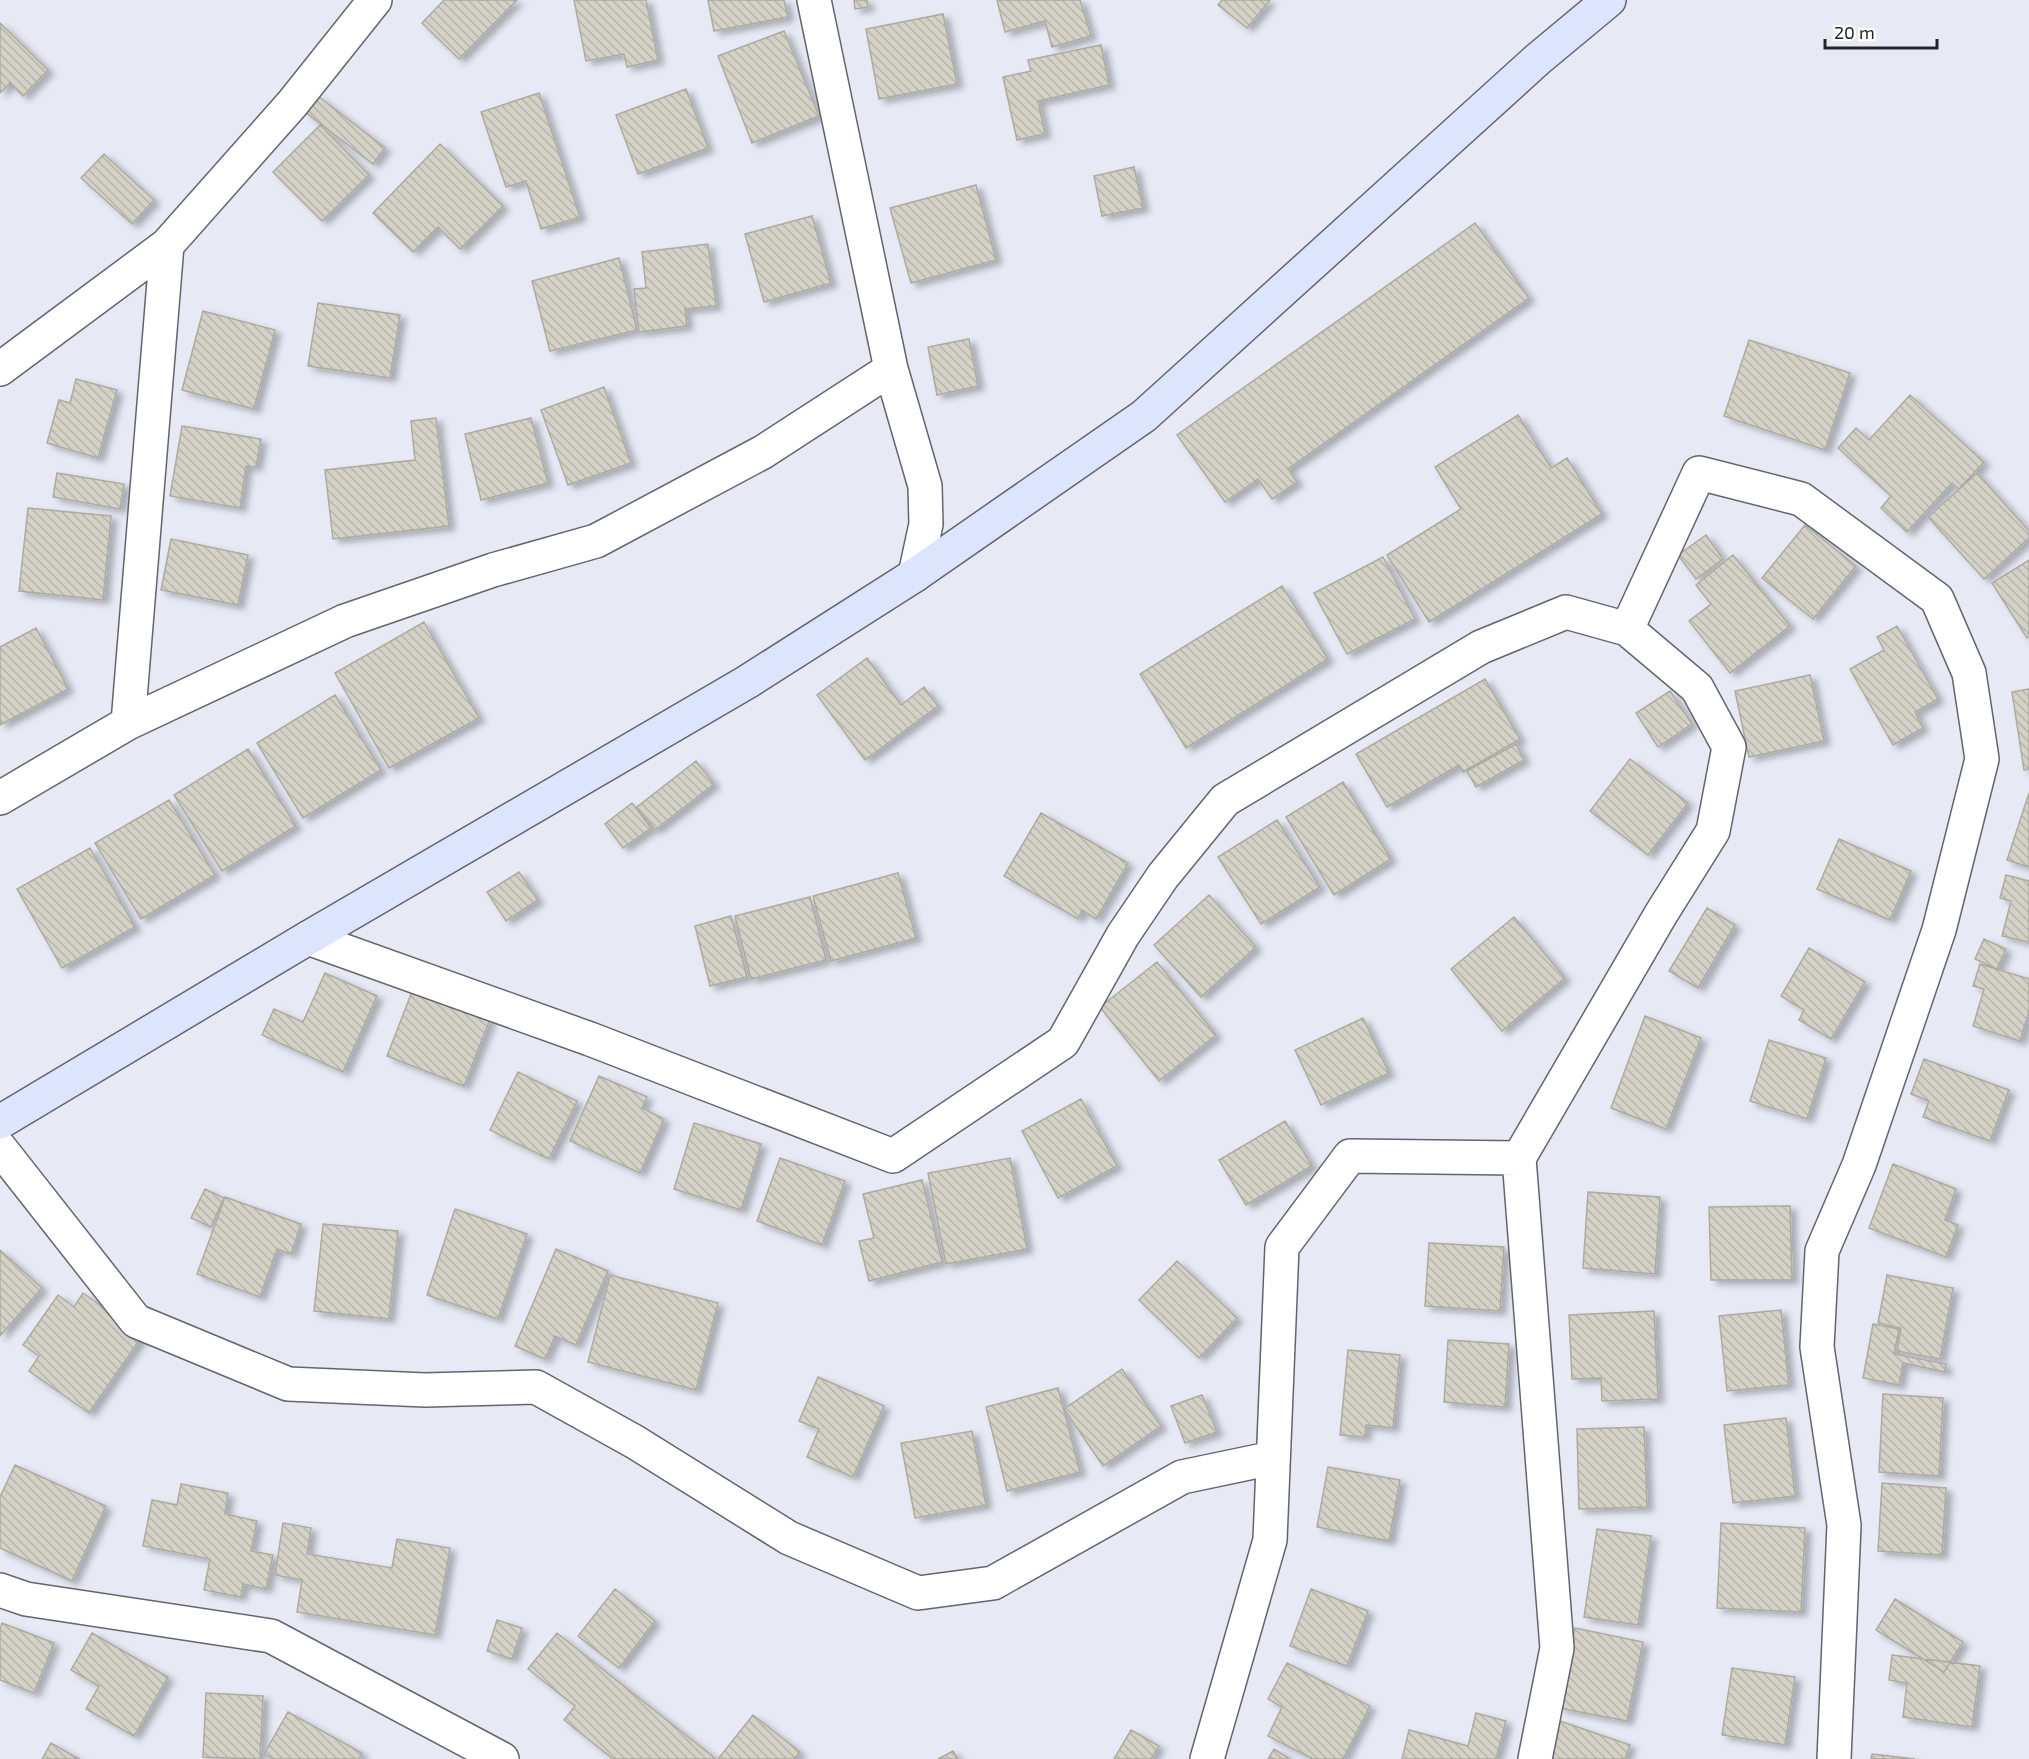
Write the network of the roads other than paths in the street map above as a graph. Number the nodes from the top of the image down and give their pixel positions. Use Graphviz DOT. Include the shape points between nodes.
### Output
graph roads {
  1 [pos="375,0"];
  2 [pos="814,0"];
  3 [pos="1609,0"];
  4 [pos="167,245"];
  5 [pos="0,369"];
  6 [pos="891,369"];
  7 [pos="915,575"];
  8 [pos="1627,629"];
  9 [pos="128,723"];
  10 [pos="0,798"];
  11 [pos="308,938"];
  12 [pos="0,1122"];
  13 [pos="0,1148"];
  14 [pos="1520,1158"];
  15 [pos="1273,1458"];
  16 [pos="0,1590"];
  17 [pos="455,1748"];
  18 [pos="502,1759"];
  19 [pos="1207,1759"];
  20 [pos="1535,1759"];
  21 [pos="1834,1759"];
  1 -- 4 [label="street" via="291,104"];
  2 -- 6 [label="street"];
  3 -- 7 [label="main road" via="1538,59 1143,416"];
  4 -- 5 [label="street"];
  4 -- 9 [label="street"];
  6 -- 7 [label="street" via="925,486 926,524"];
  6 -- 9 [label="street" via="763,452 597,542 493,570 345,621"];
  7 -- 11 [label="main road" via="747,682"];
  8 -- 11 [label="street" via="1566,612 1481,647 1225,800 1163,876 1123,935 1063,1042 893,1156 590,1039"];
  8 -- 14 [label="street" via="1697,688 1729,747 1713,831"];
  8 -- 21 [label="street" via="1700,473 1801,499 1937,599 1969,673 1982,759 1939,930 1859,1165 1822,1251 1817,1347 1844,1525"];
  9 -- 10 [label="street"];
  11 -- 12 [label="main road"];
  13 -- 15 [label="street" via="136,1321 288,1384 425,1390 536,1387 635,1442 789,1538 918,1593 993,1583 1182,1477"];
  14 -- 15 [label="street" via="1350,1156 1282,1247"];
  14 -- 20 [label="street" via="1557,1648"];
  15 -- 19 [label="street" via="1270,1539"];
  16 -- 17 [label="street" via="26,1599 271,1636"];
  17 -- 18 [label="street"];
}
